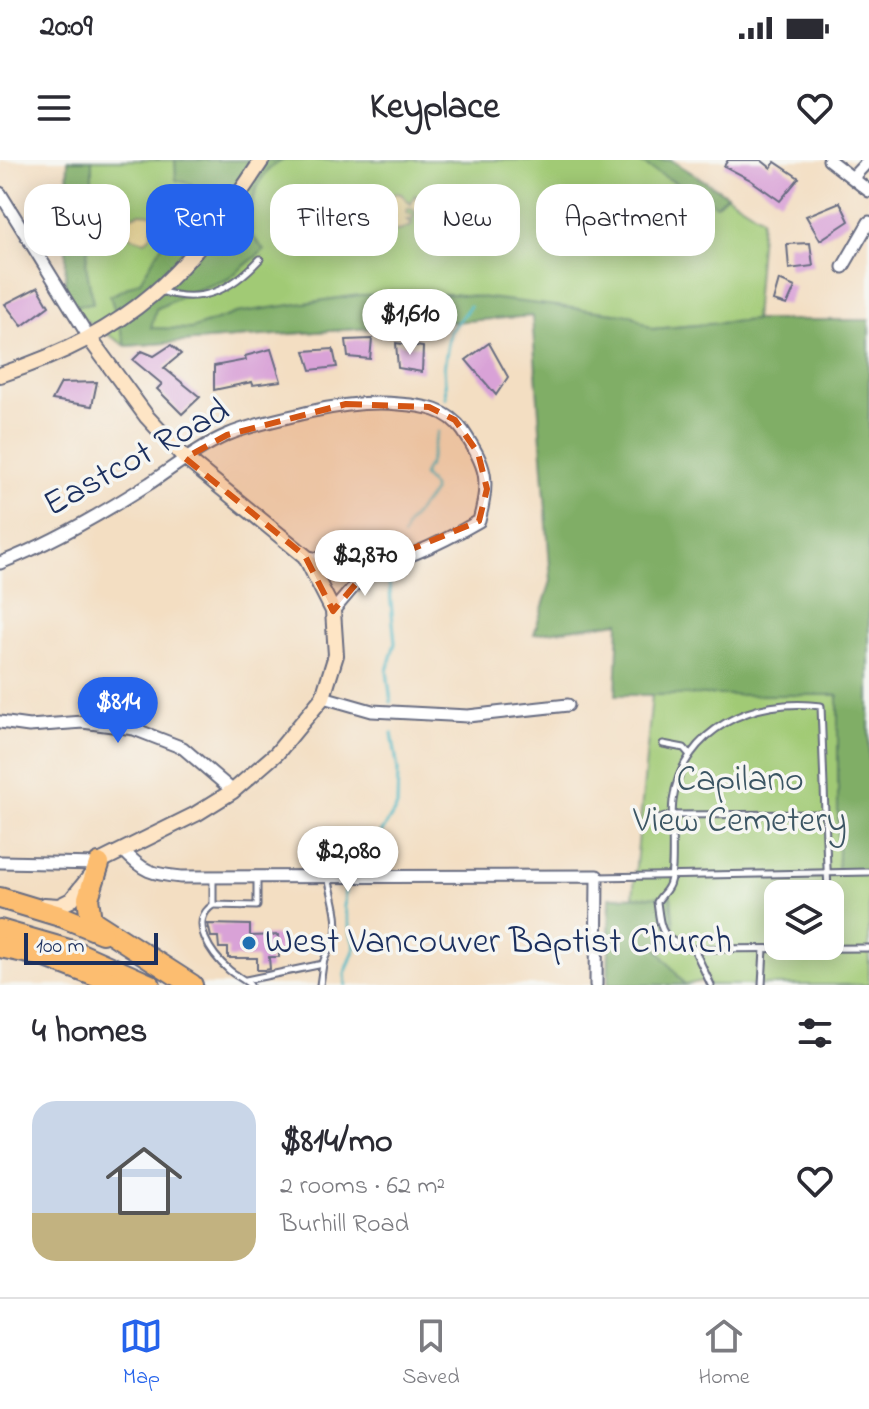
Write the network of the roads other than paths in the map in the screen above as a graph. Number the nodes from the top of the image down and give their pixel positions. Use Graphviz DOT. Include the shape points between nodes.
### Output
graph roads {
  1 [pos="262,160"];
  2 [pos="829,160"];
  3 [pos="869,160"];
  4 [pos="853,177"];
  5 [pos="869,191"];
  6 [pos="0,193"];
  7 [pos="869,222"];
  8 [pos="260,259"];
  9 [pos="843,267"];
  10 [pos="159,291"];
  11 [pos="90,339"];
  12 [pos="0,375"];
  13 [pos="185,458"];
  14 [pos="305,556"];
  15 [pos="0,563"];
  16 [pos="371,566"];
  17 [pos="333,611"];
  18 [pos="323,697"];
  19 [pos="568,705"];
  20 [pos="0,722"];
  21 [pos="663,744"];
  22 [pos="690,755"];
  23 [pos="233,791"];
  24 [pos="826,814"];
  25 [pos="672,815"];
  26 [pos="655,820"];
  27 [pos="123,850"];
  28 [pos="0,862"];
  29 [pos="99,864"];
  30 [pos="828,872"];
  31 [pos="869,872"];
  32 [pos="671,875"];
  33 [pos="597,876"];
  34 [pos="213,877"];
  35 [pos="257,877"];
  36 [pos="328,877"];
  37 [pos="828,880"];
  38 [pos="0,898"];
  39 [pos="213,905"];
  40 [pos="0,930"];
  41 [pos="127,945"];
  42 [pos="0,947"];
  43 [pos="844,947"];
  44 [pos="869,948"];
  45 [pos="694,949"];
  46 [pos="764,949"];
  47 [pos="0,961"];
  48 [pos="323,964"];
  49 [pos="245,980"];
  50 [pos="92,985"];
  51 [pos="120,985"];
  52 [pos="150,985"];
  53 [pos="192,985"];
  54 [pos="250,985"];
  55 [pos="320,985"];
  56 [pos="596,985"];
  57 [pos="711,985"];
  58 [pos="762,985"];
  1 -- 10 [label="street" via="226,216"];
  2 -- 4 [label="street"];
  3 -- 4 [label="street"];
  4 -- 5 [label="street"];
  6 -- 11 [label="street"];
  7 -- 9 [label="street"];
  8 -- 10 [label="lane" via="237,282 215,292 185,297"];
  10 -- 11 [label="street"];
  11 -- 12 [label="street"];
  11 -- 13 [label="street" via="147,417"];
  13 -- 14 [label="street"];
  13 -- 15 [label="street, Eastcot Road" via="70,529"];
  13 -- 16 [label="street, Eastcot Road" via="227,435 346,404 429,407 455,420 478,453 487,489 479,521 449,539"];
  14 -- 16 [label="street, Eastcot Road"];
  14 -- 17 [label="street"];
  16 -- 17 [label="street"];
  17 -- 18 [label="street" via="336,655"];
  18 -- 19 [label="street" via="372,711 468,716"];
  18 -- 23 [label="street" via="277,753"];
  20 -- 23 [label="street" via="83,722 134,729 183,748"];
  21 -- 22 [label="lane" via="684,748"];
  22 -- 24 [label="lane" via="740,714 785,704 821,706"];
  22 -- 25 [label="lane" via="676,784"];
  23 -- 27 [label="street"];
  24 -- 25 [label="lane"];
  24 -- 30 [label="lane"];
  25 -- 26 [label="lane"];
  25 -- 32 [label="lane"];
  27 -- 29 [label="street"];
  27 -- 34 [label="street" via="152,874"];
  28 -- 29 [label="street"];
  29 -- 38 [label="street" via="71,900 59,906"];
  29 -- 41 [label="highway" via="89,889 88,913 94,925"];
  30 -- 31 [label="lane"];
  30 -- 32 [label="lane"];
  30 -- 37 [label="lane"];
  32 -- 33 [label="lane"];
  32 -- 45 [label="lane" via="657,902 662,934"];
  33 -- 36 [label="street"];
  33 -- 56 [label="street"];
  34 -- 35 [label="street"];
  34 -- 39 [label="lane"];
  35 -- 36 [label="street"];
  35 -- 39 [label="lane" via="257,906"];
  36 -- 48 [label="lane" via="336,939"];
  38 -- 41 [label="highway"];
  39 -- 49 [label="lane" via="202,921 203,939 228,970"];
  40 -- 52 [label="highway" via="76,952"];
  41 -- 53 [label="highway"];
  42 -- 51 [label="highway" via="43,956"];
  43 -- 44 [label="lane"];
  45 -- 46 [label="lane"];
  45 -- 57 [label="lane"];
  46 -- 58 [label="lane"];
  47 -- 50 [label="highway"];
  48 -- 49 [label="lane"];
  48 -- 55 [label="lane"];
  49 -- 54 [label="lane"];
}
